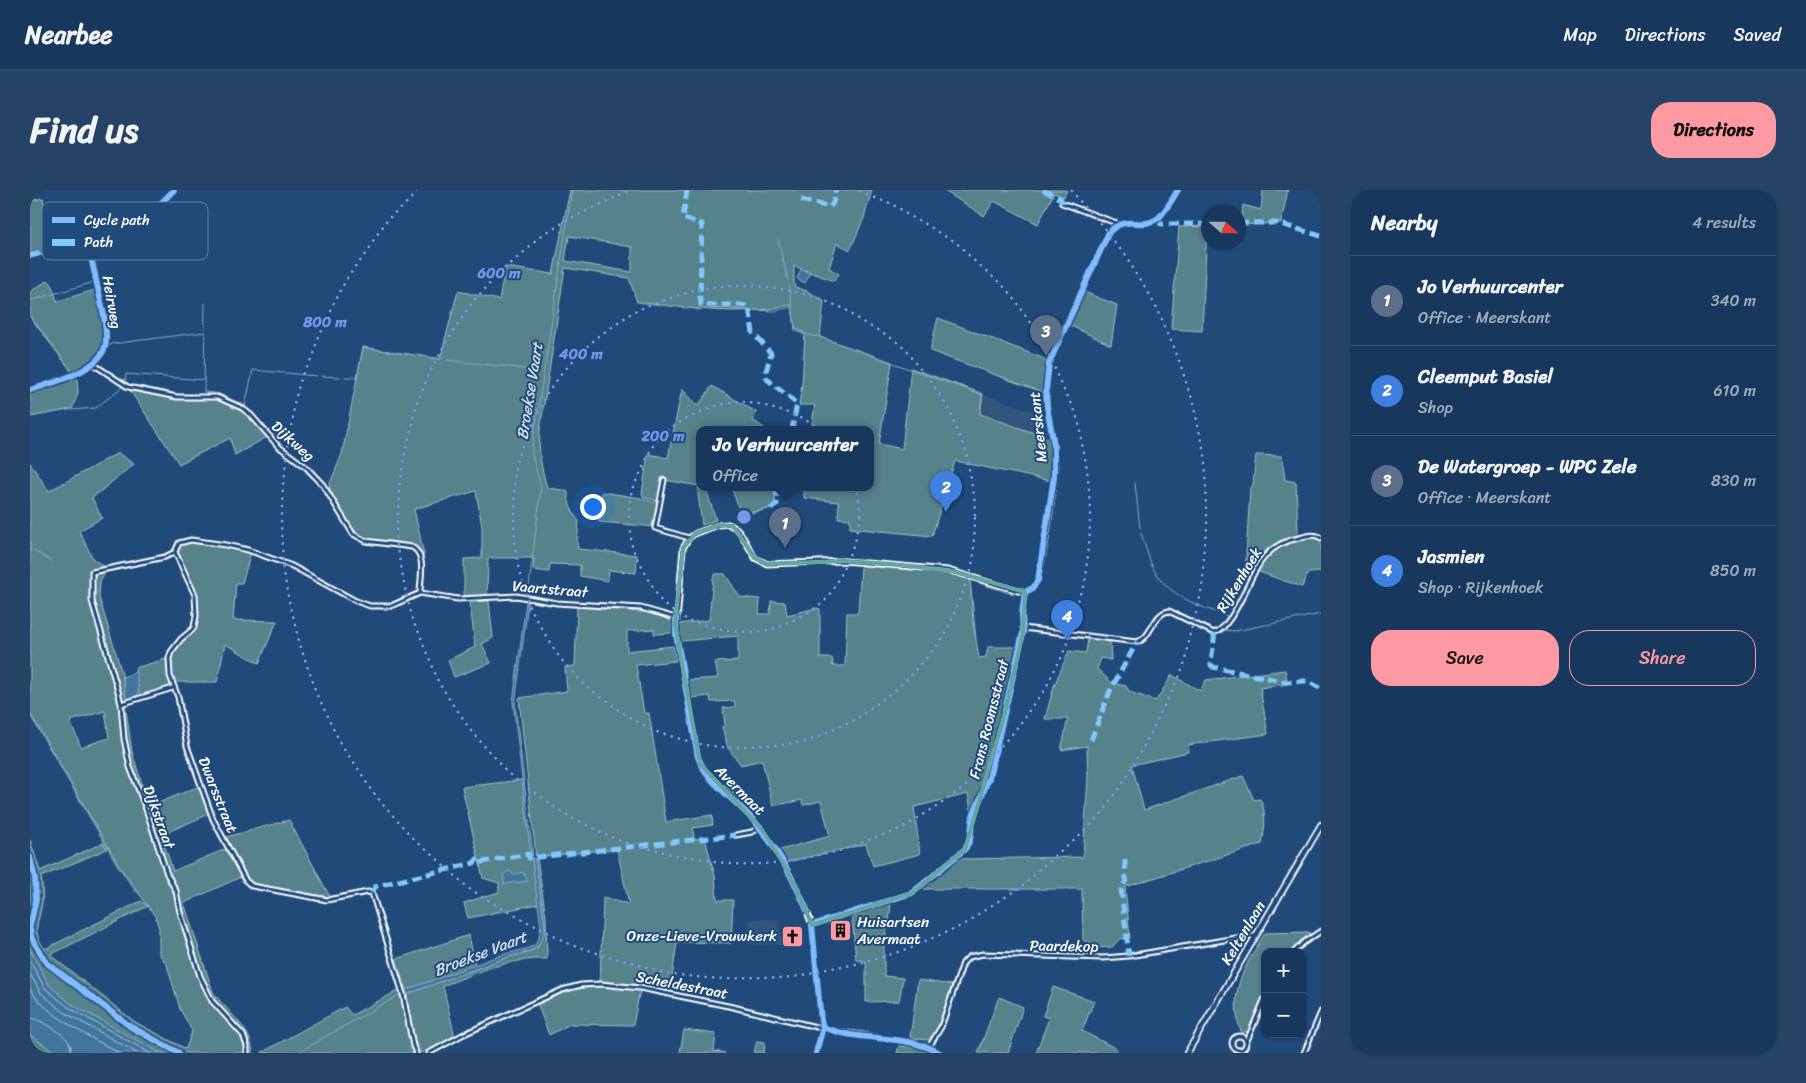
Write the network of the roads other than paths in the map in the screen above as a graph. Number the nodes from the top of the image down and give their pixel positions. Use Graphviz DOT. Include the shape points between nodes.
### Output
graph roads {
  1 [pos="174,190"];
  2 [pos="1178,190"];
  3 [pos="161,202"];
  4 [pos="1062,203"];
  5 [pos="1119,224"];
  6 [pos="93,260"];
  7 [pos="93,364"];
  8 [pos="30,390"];
  9 [pos="664,480"];
  10 [pos="689,538"];
  11 [pos="1321,538"];
  12 [pos="175,552"];
  13 [pos="1026,592"];
  14 [pos="420,593"];
  15 [pos="676,618"];
  16 [pos="1023,628"];
  17 [pos="173,688"];
  18 [pos="121,704"];
  19 [pos="1321,825"];
  20 [pos="760,827"];
  21 [pos="736,835"];
  22 [pos="812,925"];
  23 [pos="1321,931"];
  24 [pos="1256,936"];
  25 [pos="1298,948"];
  26 [pos="1261,1008"];
  27 [pos="1321,1012"];
  28 [pos="823,1027"];
  29 [pos="1252,1030"];
  30 [pos="1243,1038"];
  31 [pos="1246,1043"];
  32 [pos="929,1047"];
  33 [pos="30,1048"];
  34 [pos="1234,1048"];
  35 [pos="1240,1051"];
  36 [pos="37,1053"];
  37 [pos="247,1053"];
  38 [pos="416,1053"];
  39 [pos="429,1053"];
  40 [pos="816,1053"];
  41 [pos="940,1053"];
  42 [pos="1187,1053"];
  43 [pos="1234,1053"];
  44 [pos="1304,1053"];
  1 -- 3 [label="street, Heirweg"];
  2 -- 5 [label="street" via="1156,219"];
  4 -- 5 [label="street"];
  5 -- 13 [label="street, Meerskant" via="1109,232 1049,363 1046,398 1054,445 1054,477 1038,580"];
  6 -- 7 [label="street, Heirweg" via="106,340 103,351"];
  7 -- 8 [label="street"];
  7 -- 14 [label="street, Dijkweg" via="128,387 177,397 217,396 242,408 278,446 323,485 353,534 366,541 416,549 421,566"];
  9 -- 10 [label="street" via="656,528"];
  10 -- 13 [label="street" via="728,524 738,530 755,558 767,564 844,561 948,570"];
  10 -- 15 [label="street" via="682,554"];
  11 -- 16 [label="street, Rijkenhoek" via="1315,535 1273,547 1261,560 1224,627 1214,633 1169,611 1160,616 1145,638 1137,642"];
  12 -- 14 [label="street" via="179,542 190,540 248,550 292,566 370,606 391,606"];
  12 -- 17 [label="street, Dwarsstraat" via="194,595 196,609 194,627 171,652 169,670"];
  12 -- 18 [label="street, Dijkstraat" via="165,557 92,572 92,601"];
  13 -- 16 [label="street"];
  14 -- 15 [label="street, Vaartstraat" via="458,599 504,596 641,608"];
  15 -- 20 [label="street, Avermaat" via="676,634 700,764 714,783"];
  16 -- 22 [label="street, Frans Roomsstraat" via="989,778 973,816 970,840 965,849 912,893"];
  17 -- 18 [label="street"];
  17 -- 38 [label="street, Dwarsstraat" via="178,697 187,746 213,819 248,883 320,899 368,892 374,895 403,994"];
  18 -- 37 [label="street, Dijkstraat" via="128,760 167,874 176,891 200,976 212,1002 242,1035"];
  19 -- 24 [label="main road, Keltenlaan"];
  20 -- 21 [label="street, Avermaat"];
  20 -- 22 [label="street, Avermaat" via="784,864 809,912"];
  22 -- 28 [label="street, Avermaat"];
  23 -- 25 [label="street"];
  24 -- 32 [label="street, Paardekop" via="1103,958 970,956 963,963 941,1027"];
  24 -- 42 [label="main road, Keltenlaan"];
  26 -- 29 [label="street"];
  27 -- 44 [label="street"];
  28 -- 32 [label="street, Scheldestraat"];
  28 -- 39 [label="street, Scheldestraat" via="640,988 581,985 562,990"];
  28 -- 40 [label="street, Avermaat"];
  29 -- 30 [label="street"];
  29 -- 31 [label="street"];
  30 -- 31 [label="street"];
  30 -- 34 [label="street" via="1234,1038"];
  31 -- 35 [label="street"];
  32 -- 41 [label="street, Scheldestraat"];
  33 -- 36 [label="street"];
  34 -- 35 [label="street"];
  34 -- 43 [label="street"];
}
